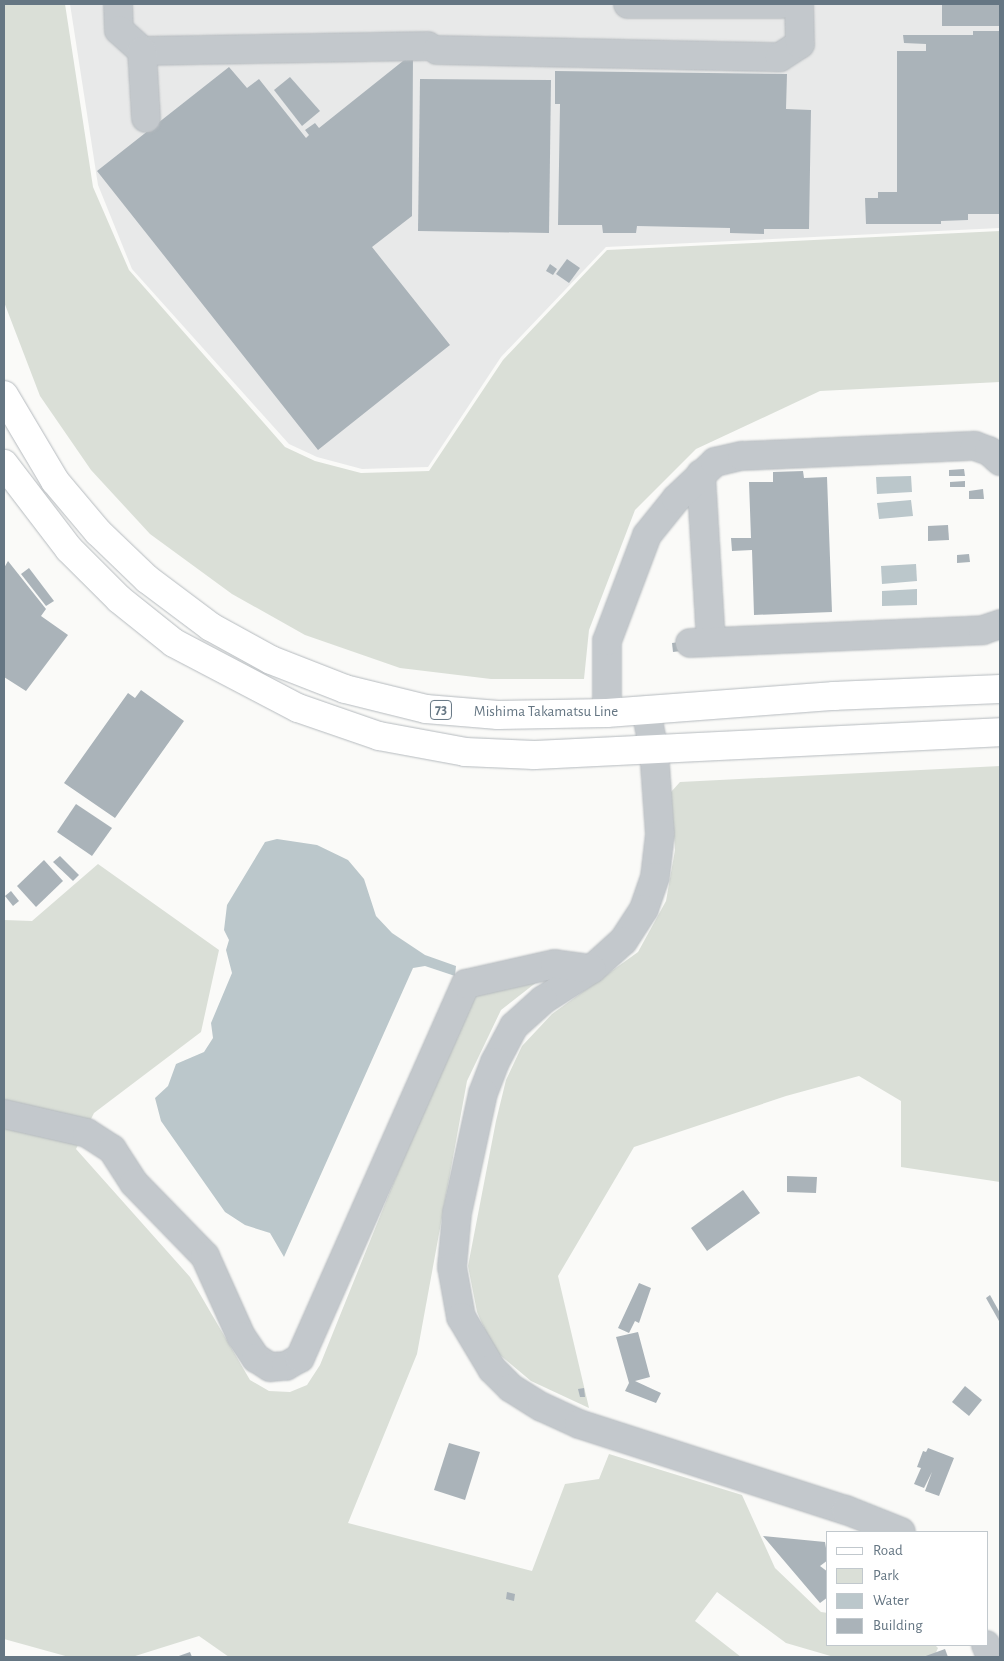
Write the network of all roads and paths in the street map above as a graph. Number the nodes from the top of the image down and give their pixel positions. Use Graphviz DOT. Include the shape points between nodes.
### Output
graph roads {
  1 [pos="118,4"];
  2 [pos="628,4"];
  3 [pos="781,4"];
  4 [pos="799,4"];
  5 [pos="142,51"];
  6 [pos="146,118"];
  7 [pos="4,395"];
  8 [pos="1000,461"];
  9 [pos="4,464"];
  10 [pos="701,474"];
  11 [pos="1000,624"];
  12 [pos="1000,689"];
  13 [pos="646,710"];
  14 [pos="607,712"];
  15 [pos="1000,732"];
  16 [pos="654,751"];
  17 [pos="592,969"];
  18 [pos="4,1114"];
  19 [pos="898,1531"];
  1 -- 5 [label="street" via="119,30"];
  2 -- 3 [label="street"];
  4 -- 5 [label="street" via="800,44 780,56 433,48"];
  5 -- 6 [label="street"];
  7 -- 14 [label="main road, Mishima Takamatsu Line / 73" via="55,481 98,532 147,579 211,627 271,660 345,689 426,709 498,715"];
  8 -- 10 [label="street" via="989,451 965,446 742,456 715,462"];
  9 -- 16 [label="main road" via="69,549 120,599 174,643 298,708 378,736 465,752 534,755"];
  10 -- 11 [label="street" via="700,642 983,630"];
  10 -- 14 [label="street" via="658,518 647,535 607,641"];
  12 -- 13 [label="main road, Mishima Takamatsu Line / 73"];
  13 -- 14 [label="main road, Mishima Takamatsu Line / 73"];
  13 -- 16 [label="street"];
  15 -- 16 [label="main road"];
  16 -- 17 [label="street" via="660,834 655,877 644,909 623,941"];
  17 -- 18 [label="street" via="555,964 466,984 300,1358 286,1366 270,1367 256,1358 241,1336 205,1256 134,1183 112,1149 87,1134"];
  17 -- 19 [label="street" via="543,1000 514,1026 484,1093 457,1213 452,1267 461,1317 476,1348 512,1388 542,1407 579,1424 846,1510"];
}
